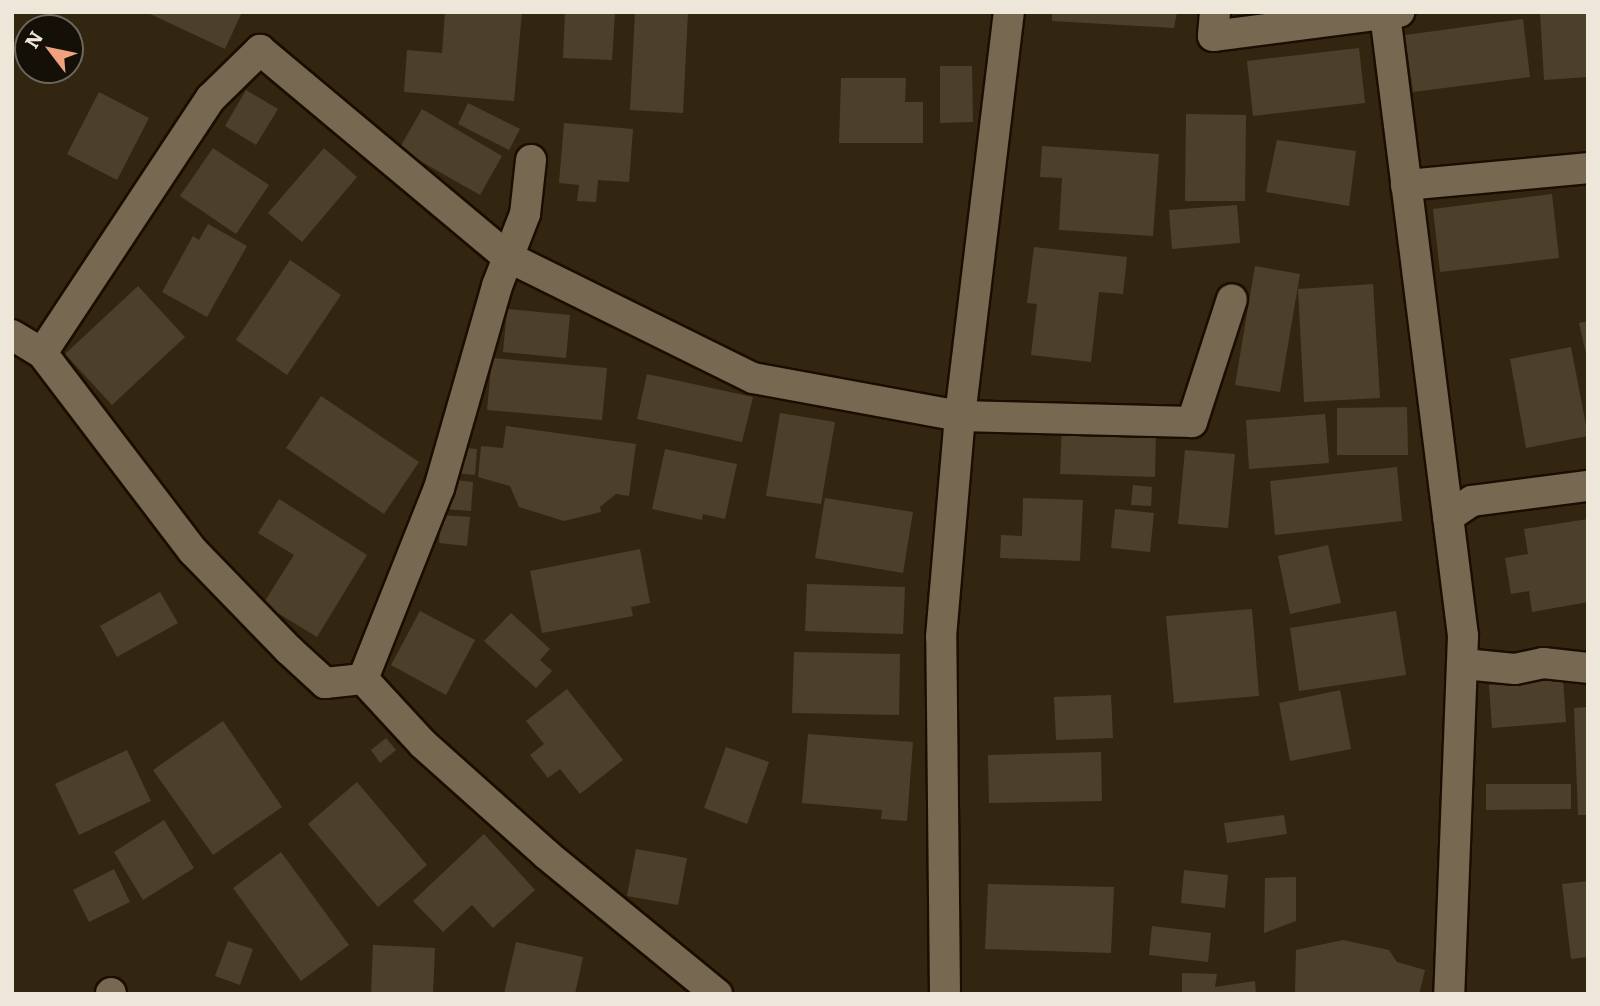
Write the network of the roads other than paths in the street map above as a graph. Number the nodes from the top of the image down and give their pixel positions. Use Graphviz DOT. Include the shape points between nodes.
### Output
graph roads {
  1 [pos="1009,12"];
  2 [pos="1215,12"];
  3 [pos="1392,13"];
  4 [pos="531,160"];
  5 [pos="1588,168"];
  6 [pos="1406,185"];
  7 [pos="508,257"];
  8 [pos="1232,299"];
  9 [pos="12,335"];
  10 [pos="41,354"];
  11 [pos="960,416"];
  12 [pos="1588,486"];
  13 [pos="1448,517"];
  14 [pos="1464,664"];
  15 [pos="1588,668"];
  16 [pos="363,678"];
  17 [pos="717,994"];
  18 [pos="945,994"];
  19 [pos="1449,994"];
  1 -- 11 [label="street"];
  2 -- 3 [label="street" via="1213,36"];
  3 -- 6 [label="street"];
  4 -- 7 [label="street" via="526,214"];
  5 -- 6 [label="street"];
  6 -- 13 [label="street"];
  7 -- 10 [label="street" via="260,50 211,98"];
  7 -- 11 [label="street" via="753,378"];
  7 -- 16 [label="street" via="439,488"];
  8 -- 11 [label="street" via="1192,422"];
  9 -- 10 [label="street"];
  10 -- 16 [label="street" via="193,551 289,650 325,683"];
  11 -- 18 [label="street" via="941,637"];
  12 -- 13 [label="street" via="1472,501"];
  13 -- 14 [label="street"];
  14 -- 15 [label="street" via="1515,669 1543,663"];
  14 -- 19 [label="street"];
  16 -- 17 [label="street" via="423,744"];
}
